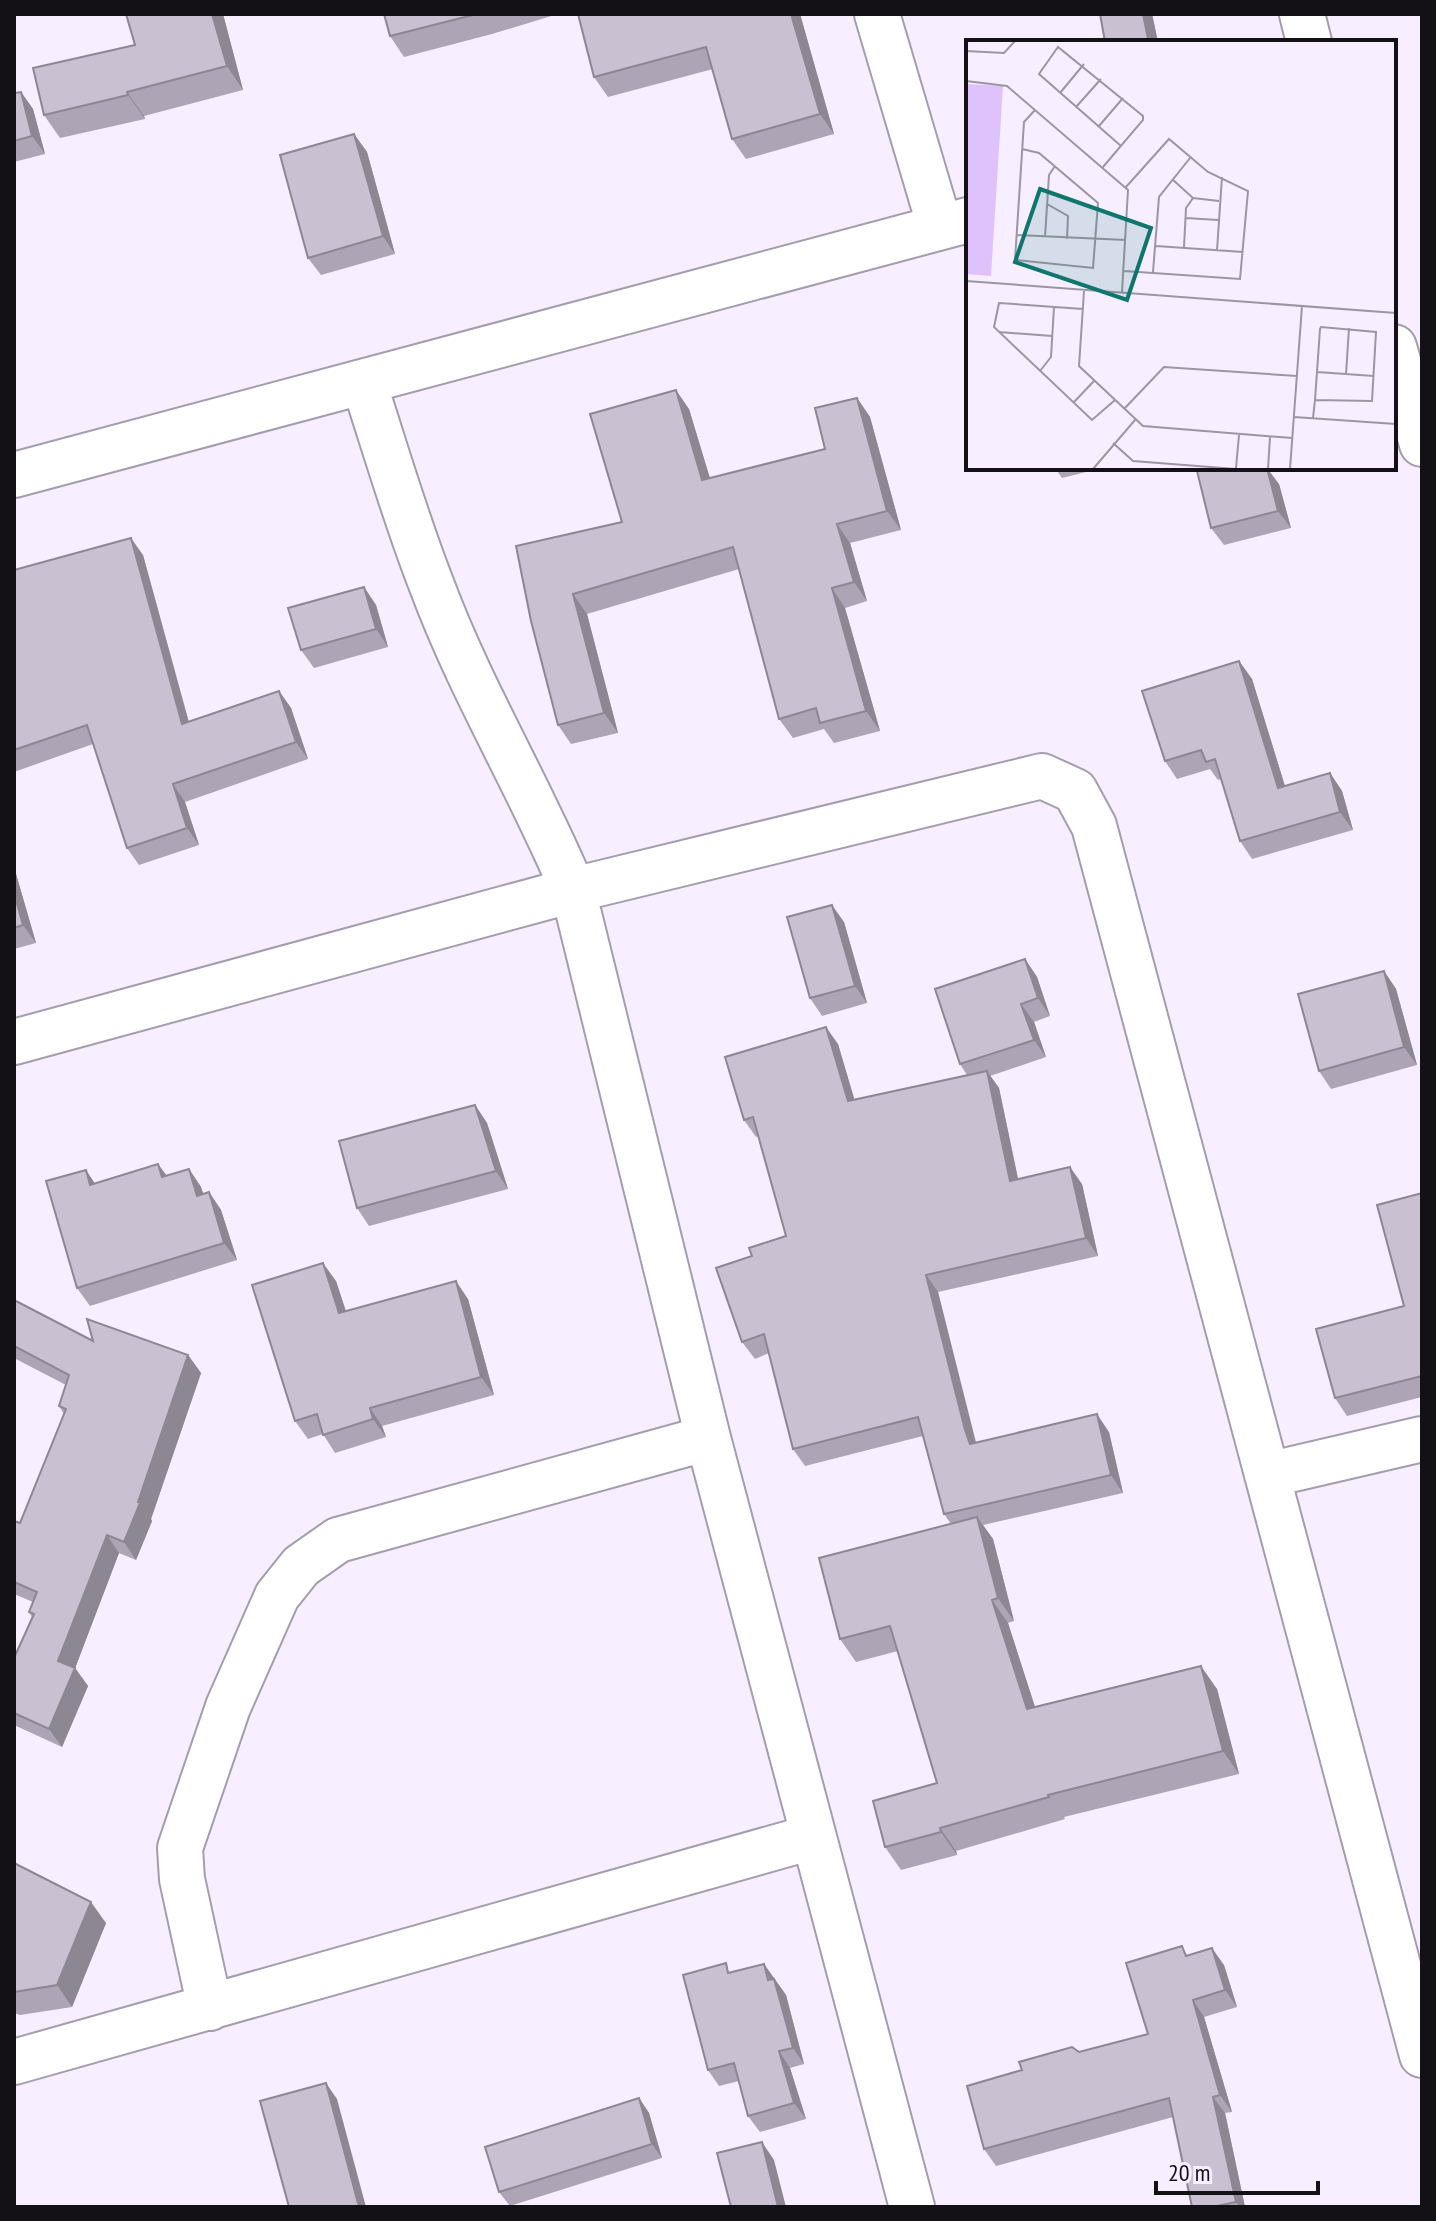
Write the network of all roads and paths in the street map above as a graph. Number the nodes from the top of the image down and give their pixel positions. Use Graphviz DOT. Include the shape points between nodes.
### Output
graph roads {
  1 [pos="877,14"];
  2 [pos="1302,14"];
  3 [pos="1308,40"];
  4 [pos="954,224"];
  5 [pos="1396,354"];
  6 [pos="364,383"];
  7 [pos="1422,444"];
  8 [pos="14,475"];
  9 [pos="573,890"];
  10 [pos="14,1042"];
  11 [pos="708,1438"];
  12 [pos="1422,1439"];
  13 [pos="1267,1475"];
  14 [pos="812,1837"];
  15 [pos="210,2008"];
  16 [pos="1422,2055"];
  17 [pos="14,2062"];
  18 [pos="912,2207"];
  1 -- 4 [label="street"];
  2 -- 3 [label="street"];
  4 -- 6 [label="street"];
  5 -- 7 [label="street"];
  6 -- 8 [label="street"];
  6 -- 9 [label="street" via="432,587"];
  9 -- 10 [label="street"];
  9 -- 11 [label="street"];
  9 -- 13 [label="street" via="1042,776 1075,791 1094,826"];
  11 -- 14 [label="street"];
  11 -- 15 [label="street" via="338,1540 301,1566 277,1596 228,1707 180,1848"];
  12 -- 13 [label="street"];
  13 -- 16 [label="street"];
  14 -- 15 [label="street"];
  14 -- 18 [label="street"];
  15 -- 17 [label="street"];
}
